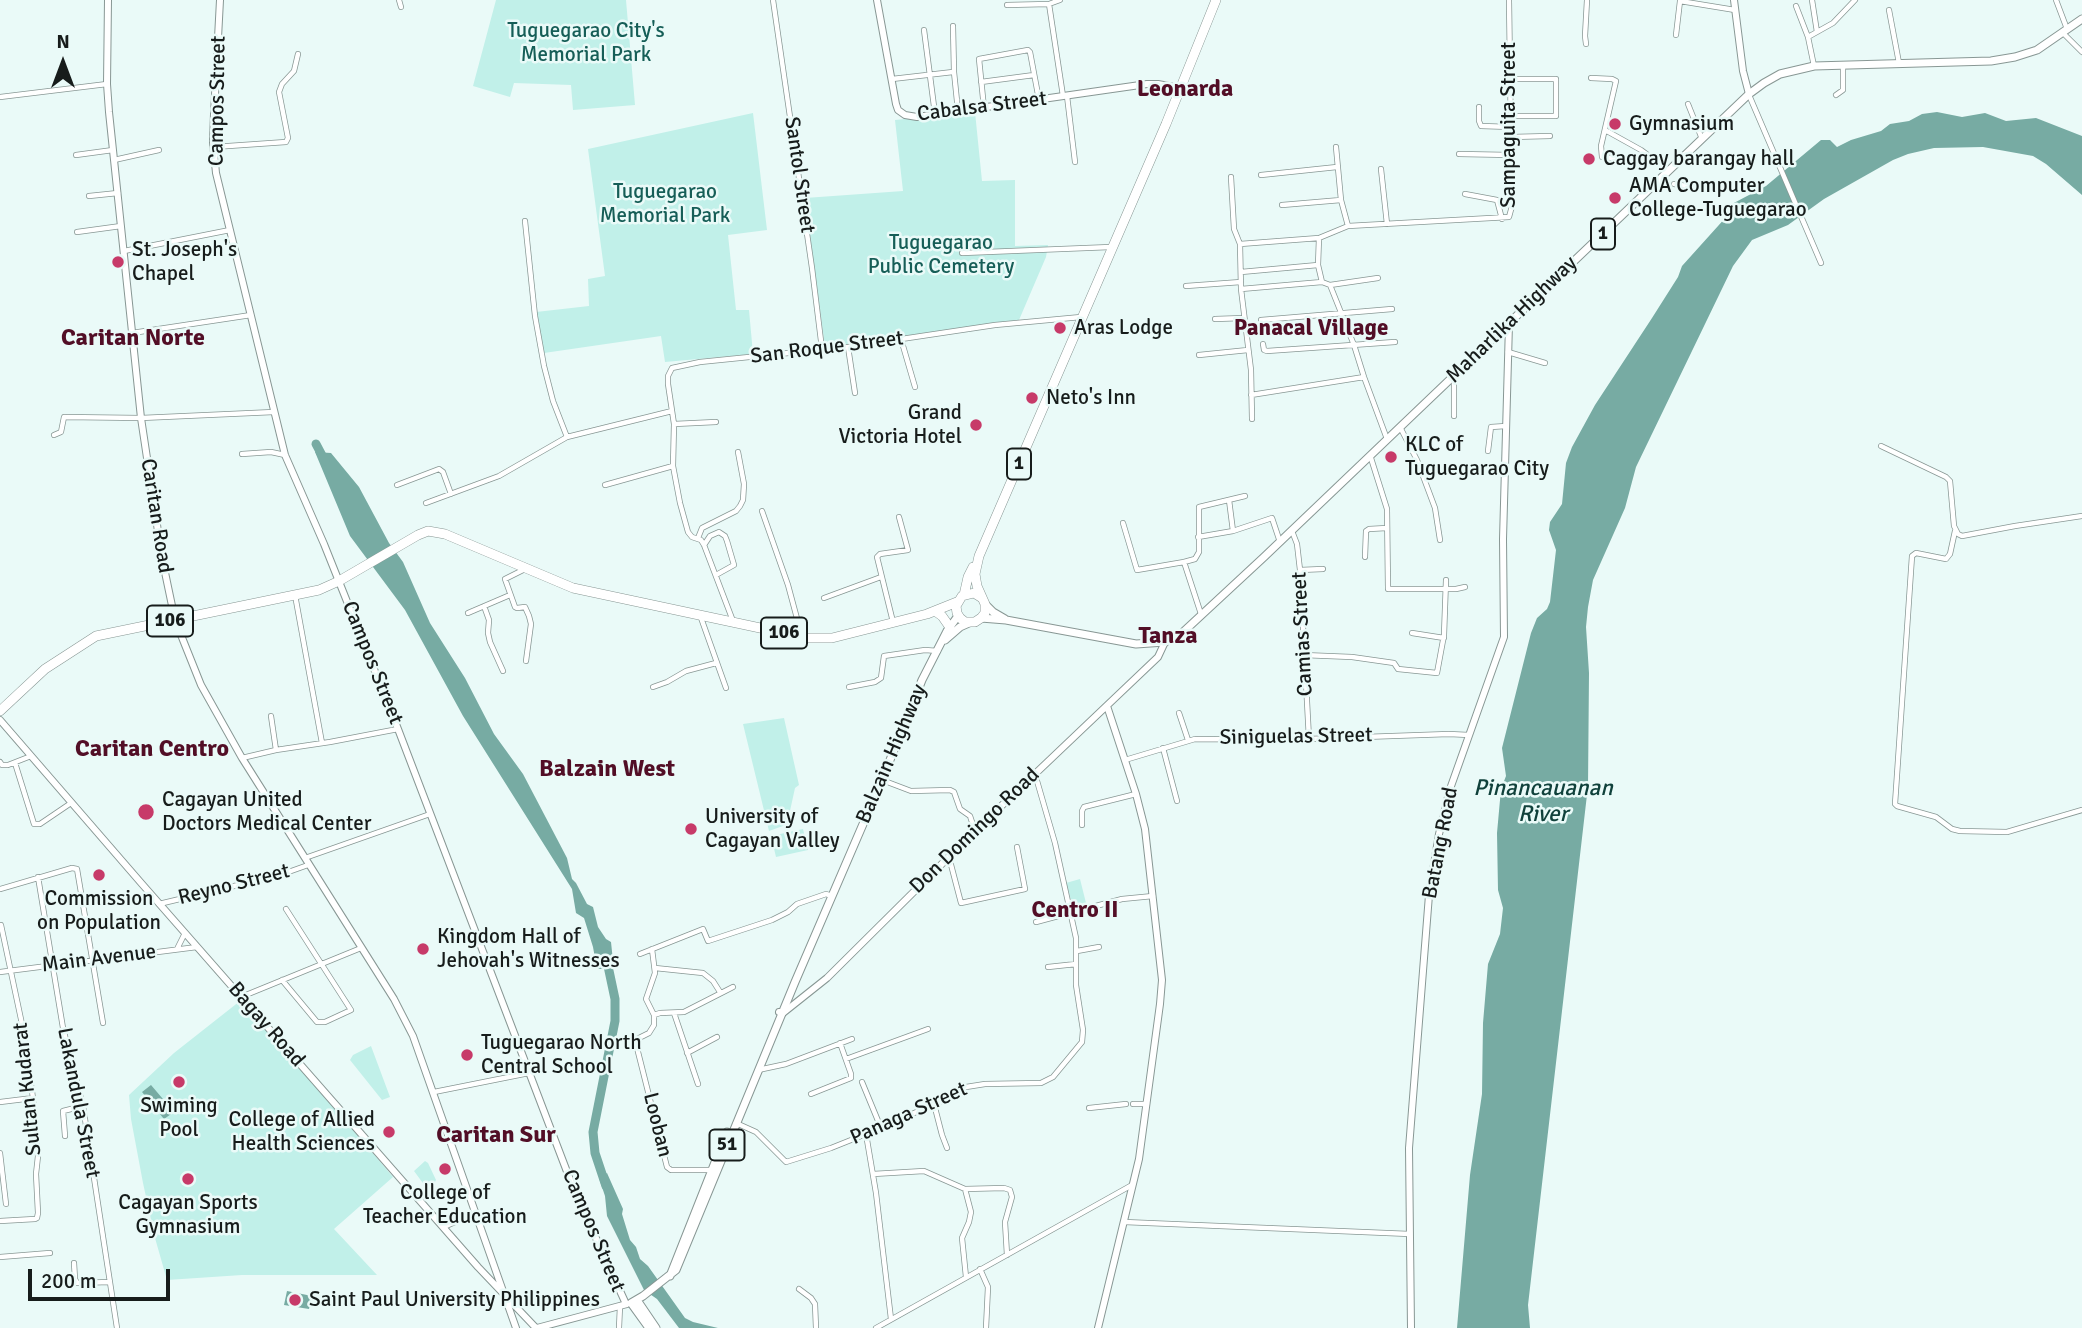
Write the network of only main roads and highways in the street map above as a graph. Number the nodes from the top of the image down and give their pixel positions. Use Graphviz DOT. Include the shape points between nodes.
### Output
graph roads {
  1 [pos="108,0"];
  2 [pos="220,0"];
  3 [pos="877,0"];
  4 [pos="1216,0"];
  5 [pos="1734,0"];
  6 [pos="2082,19"];
  7 [pos="1179,88"];
  8 [pos="1749,94"];
  9 [pos="1508,324"];
  10 [pos="979,556"];
  11 [pos="339,581"];
  12 [pos="961,598"];
  13 [pos="984,601"];
  14 [pos="935,611"];
  15 [pos="957,614"];
  16 [pos="981,618"];
  17 [pos="174,620"];
  18 [pos="1006,620"];
  19 [pos="969,623"];
  20 [pos="949,626"];
  21 [pos="1165,642"];
  22 [pos="940,647"];
  23 [pos="1107,706"];
  24 [pos="0,711"];
  25 [pos="0,720"];
  26 [pos="781,1012"];
  27 [pos="668,1277"];
  28 [pos="503,1293"];
  29 [pos="631,1302"];
  30 [pos="516,1328"];
  31 [pos="537,1328"];
  32 [pos="649,1328"];
  33 [pos="656,1328"];
  34 [pos="1098,1328"];
  35 [pos="1411,1328"];
  1 -- 17 [label="main road, Caritan Road" via="107,84 141,418"];
  2 -- 11 [label="main road, Campos Street" via="216,173 285,455"];
  3 -- 7 [label="main road, Cabalsa Street" via="896,104 910,117 1147,84"];
  4 -- 7 [label="highway, 1"];
  5 -- 8 [label="main road"];
  6 -- 8 [label="main road, Maharlika Highway / 1" via="2037,50 2015,57 1814,65 1780,74"];
  7 -- 10 [label="highway, 1"];
  8 -- 9 [label="main road, Maharlika Highway / 1" via="1664,180"];
  9 -- 21 [label="main road, Maharlika Highway / 1" via="1202,616"];
  9 -- 35 [label="main road, Batang Road" via="1504,636 1457,767 1429,895 1410,1130"];
  10 -- 12 [label="highway, 1"];
  10 -- 13 [label="highway, 1" via="976,586"];
  11 -- 14 [label="highway, 106" via="428,531 580,590 802,637 832,638"];
  11 -- 17 [label="highway, 106" via="295,596"];
  11 -- 29 [label="main road, Campos Street" via="574,1190"];
  12 -- 13 [label="highway" via="974,593"];
  12 -- 14 [label="highway, 106"];
  12 -- 15 [label="highway, 1"];
  13 -- 16 [label="highway, 1"];
  13 -- 18 [label="main road"];
  14 -- 15 [label="highway, 106"];
  14 -- 20 [label="highway"];
  15 -- 19 [label="highway"];
  15 -- 20 [label="main road, 51"];
  16 -- 18 [label="main road"];
  16 -- 19 [label="highway"];
  17 -- 24 [label="highway, 106" via="88,640 45,669"];
  17 -- 28 [label="main road, Caritan Road" via="201,685 242,758 394,999 413,1037"];
  18 -- 21 [label="main road" via="1136,644"];
  19 -- 22 [label="main road, 51"];
  20 -- 22 [label="main road, 51"];
  21 -- 23 [label="main road, Don Domingo Road" via="1158,657"];
  22 -- 26 [label="main road, Balzain Highway / 51"];
  23 -- 26 [label="main road, Don Domingo Road" via="827,978"];
  23 -- 34 [label="main road" via="1145,829 1162,980 1133,1184"];
  25 -- 28 [label="main road, Bagay Road"];
  26 -- 27 [label="main road, Balzain Highway / 51"];
  26 -- 27 [label="main road, Balzain Highway / 51" via="676,1270"];
  27 -- 29 [label="main road, Balzain Highway / 51"];
  28 -- 30 [label="main road, Caritan Road"];
  28 -- 31 [label="main road, Bagay Road"];
  29 -- 31 [label="main road"];
  29 -- 32 [label="main road"];
  29 -- 33 [label="main road"];
}
